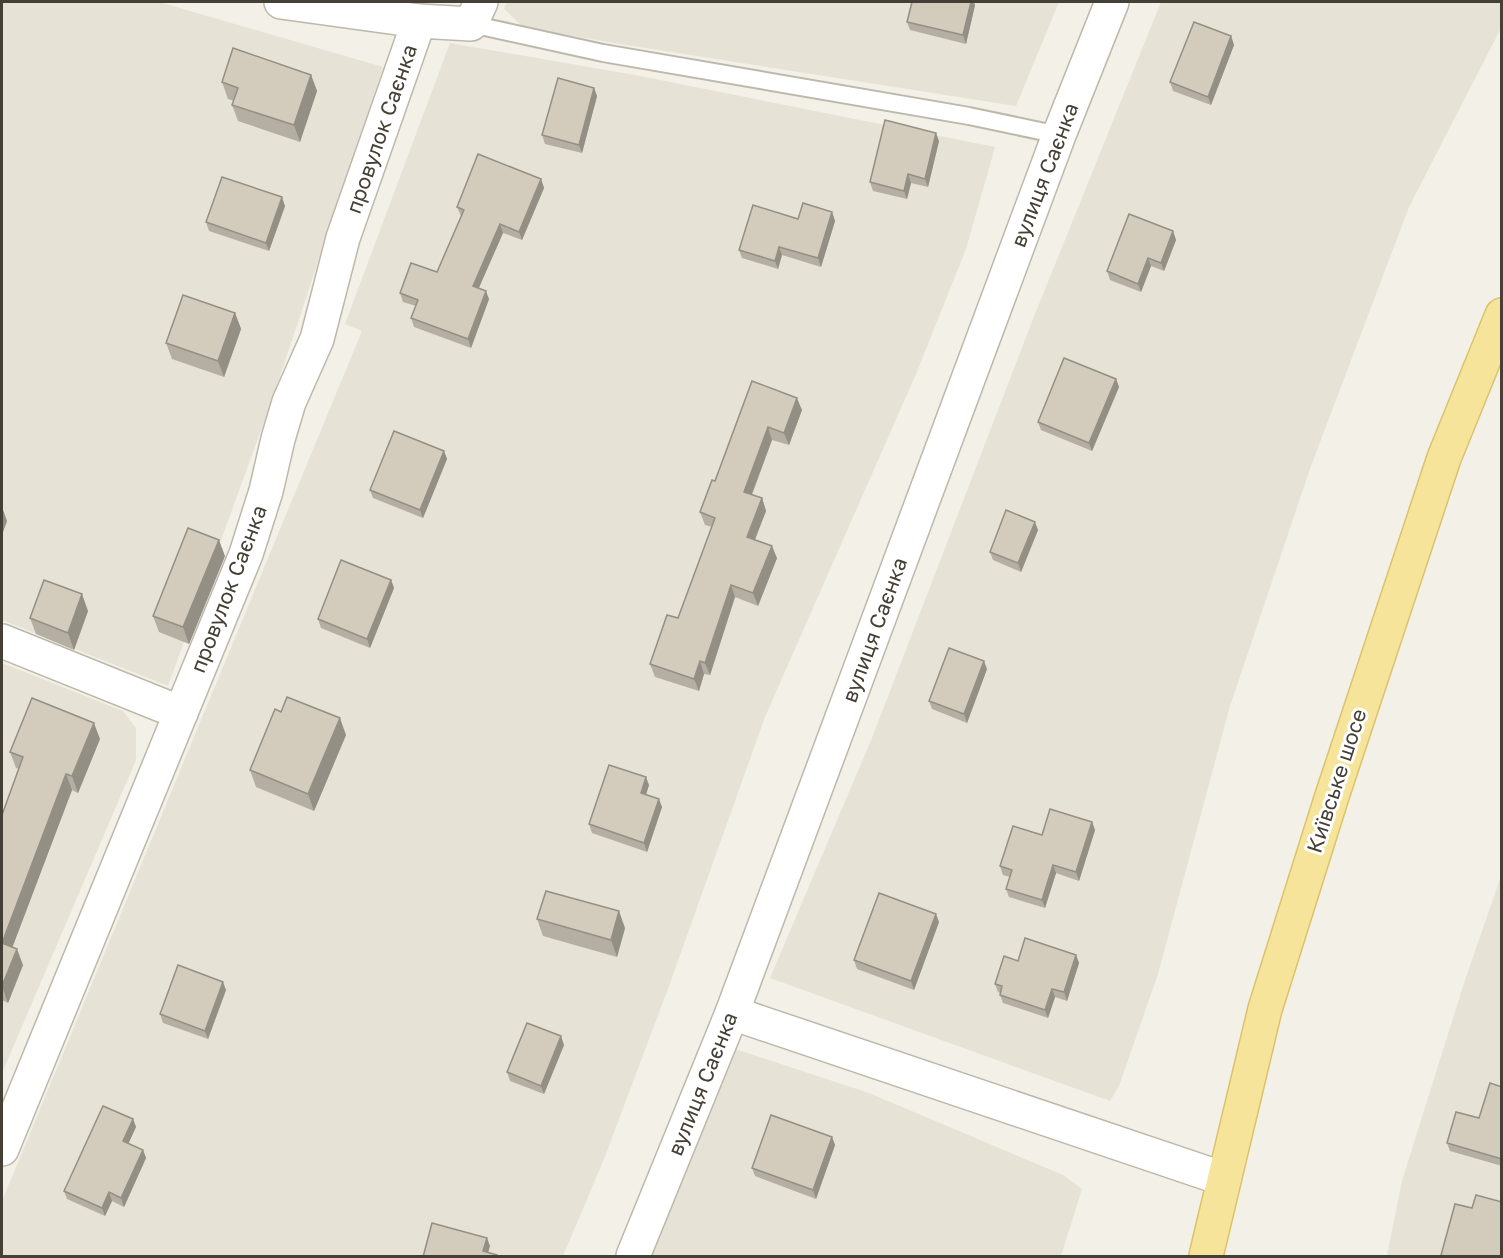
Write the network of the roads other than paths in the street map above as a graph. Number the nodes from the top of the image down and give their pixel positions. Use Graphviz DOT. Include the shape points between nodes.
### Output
graph roads {
  1 [pos="281,2"];
  2 [pos="1112,2"];
  3 [pos="476,13"];
  4 [pos="420,21"];
  5 [pos="1059,135"];
  6 [pos="1502,315"];
  7 [pos="2,641"];
  8 [pos="181,713"];
  9 [pos="732,1013"];
  10 [pos="2,1149"];
  11 [pos="1224,1179"];
  12 [pos="633,1257"];
  13 [pos="1206,1257"];
  1 -- 4 [label="street"];
  2 -- 5 [label="street, вулиця Саєнка"];
  3 -- 4 [label="street, провулок Саєнка"];
  3 -- 5 [label="lane" via="603,53"];
  4 -- 8 [label="street, провулок Саєнка" via="343,238 317,339 286,411 246,554"];
  5 -- 9 [label="street, вулиця Саєнка"];
  6 -- 11 [label="main road, Київське шосе" via="1444,458 1328,807 1265,1009"];
  7 -- 8 [label="street"];
  8 -- 10 [label="street, провулок Саєнка"];
  9 -- 11 [label="street"];
  9 -- 12 [label="street, вулиця Саєнка"];
  11 -- 13 [label="main road, Київське шосе"];
}
